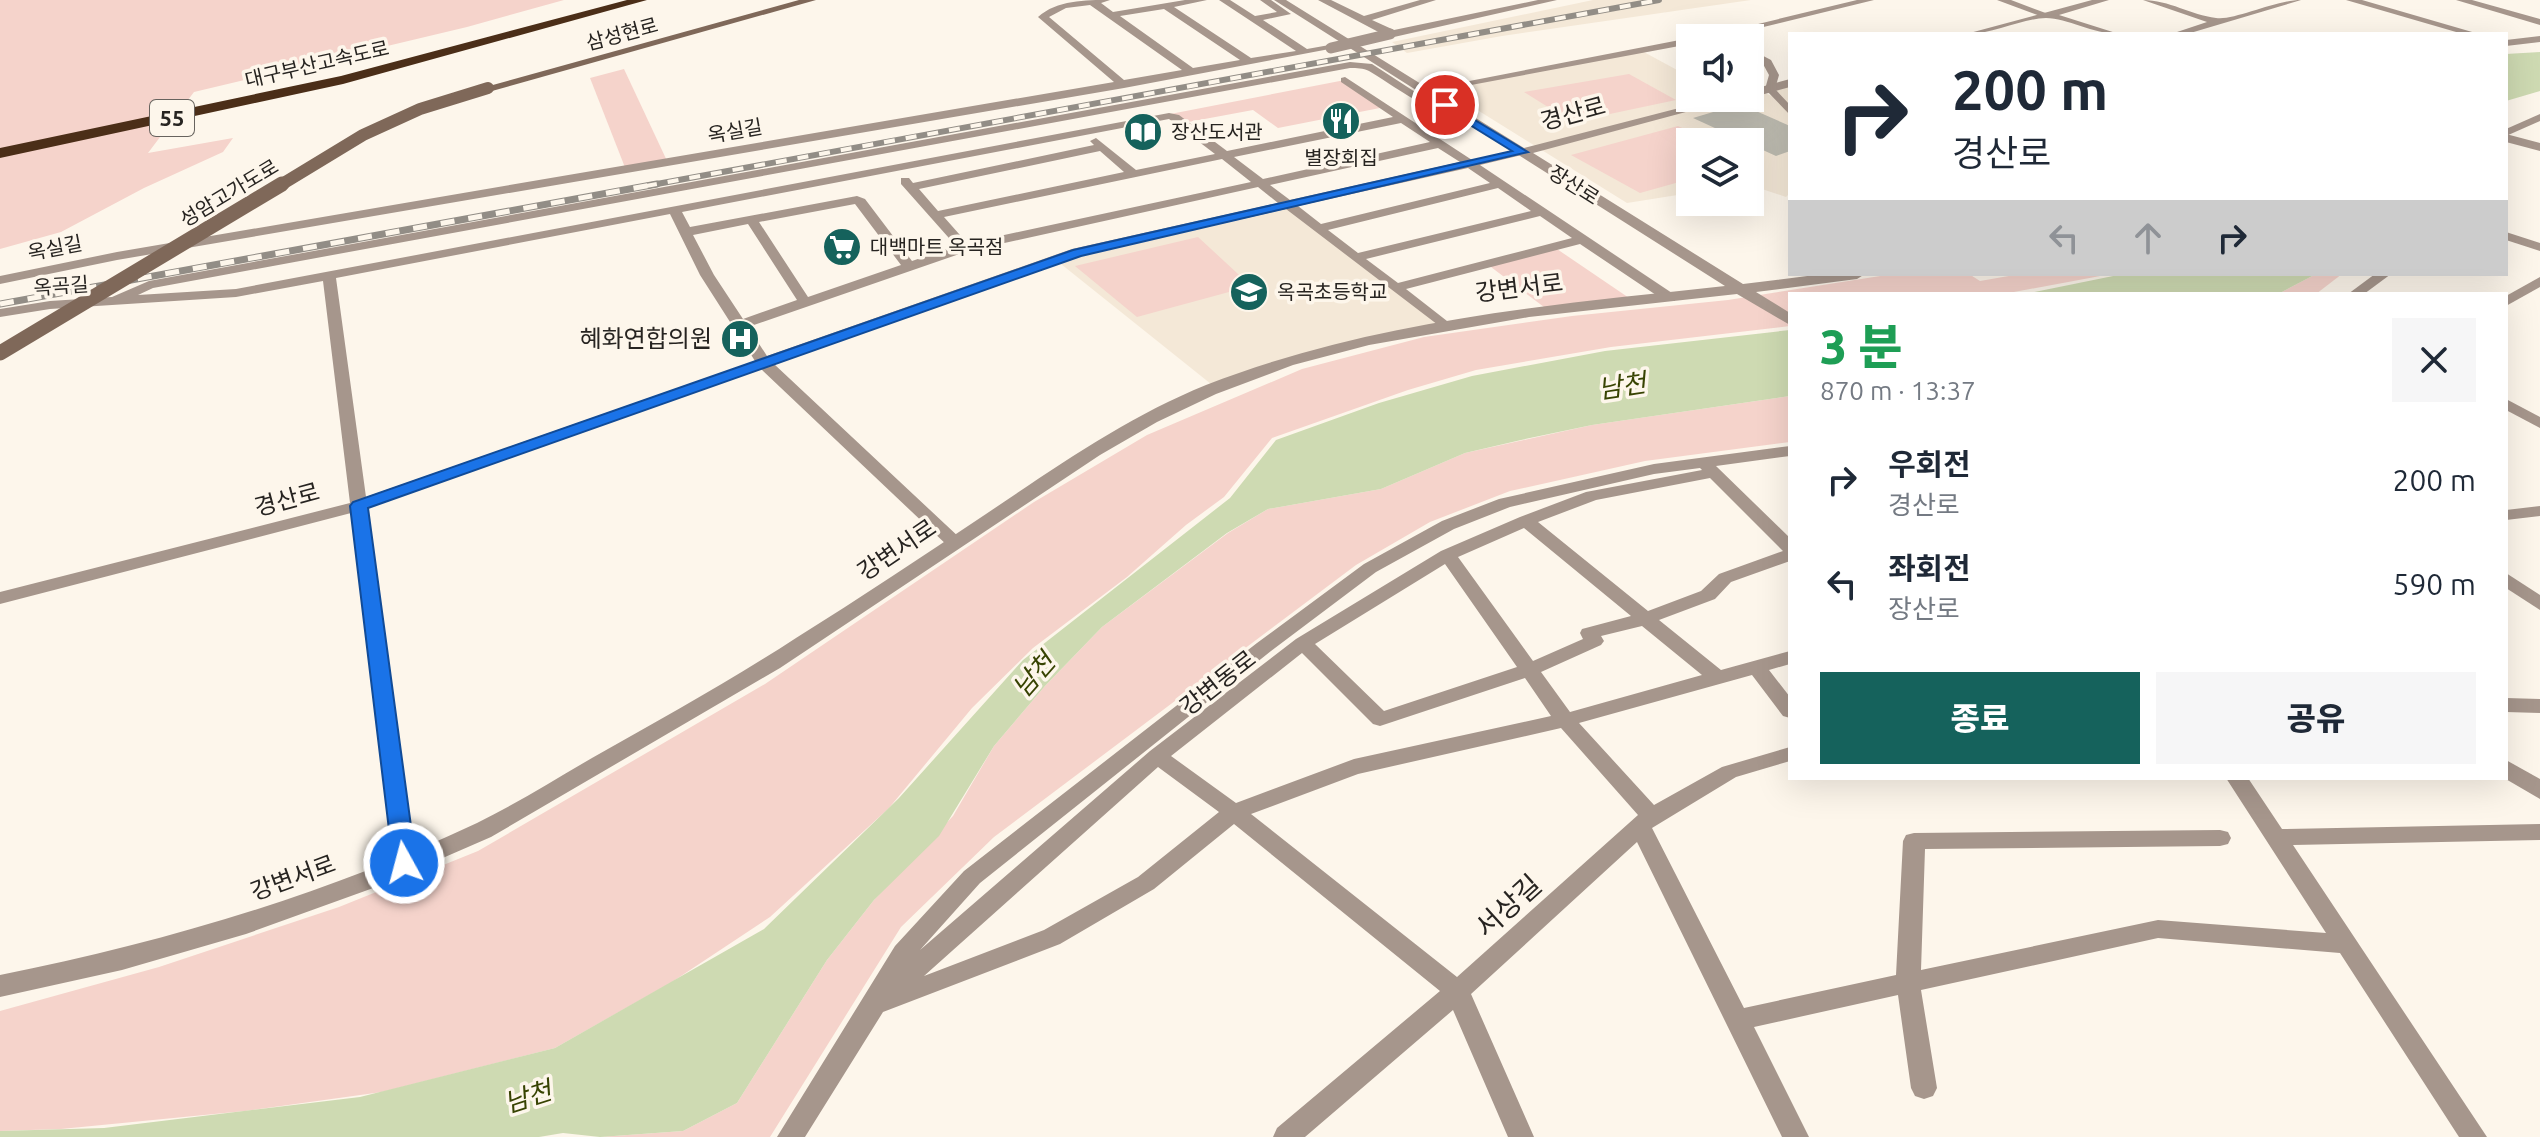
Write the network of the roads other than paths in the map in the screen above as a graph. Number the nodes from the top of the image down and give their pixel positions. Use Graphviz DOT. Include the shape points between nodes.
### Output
graph roads {
  1 [pos="622,0"];
  2 [pos="641,0"];
  3 [pos="811,0"];
  4 [pos="1105,0"];
  5 [pos="1202,0"];
  6 [pos="1224,0"];
  7 [pos="1265,0"];
  8 [pos="1279,0"];
  9 [pos="1323,0"];
  10 [pos="1431,0"];
  11 [pos="1552,0"];
  12 [pos="1869,0"];
  13 [pos="2002,0"];
  14 [pos="2104,0"];
  15 [pos="2148,0"];
  16 [pos="2296,0"];
  17 [pos="2351,0"];
  18 [pos="2461,0"];
  19 [pos="1093,2"];
  20 [pos="1528,2"];
  21 [pos="1166,6"];
  22 [pos="1111,15"];
  23 [pos="2046,15"];
  24 [pos="1253,19"];
  25 [pos="1363,19"];
  26 [pos="2214,21"];
  27 [pos="2540,22"];
  28 [pos="1764,24"];
  29 [pos="1980,32"];
  30 [pos="2106,32"];
  31 [pos="2182,32"];
  32 [pos="2467,32"];
  33 [pos="1392,34"];
  34 [pos="2540,39"];
  35 [pos="2508,43"];
  36 [pos="1676,44"];
  37 [pos="1305,52"];
  38 [pos="1764,59"];
  39 [pos="1250,62"];
  40 [pos="1192,72"];
  41 [pos="339,78"];
  42 [pos="1345,80"];
  43 [pos="1788,84"];
  44 [pos="1124,85"];
  45 [pos="488,88"];
  46 [pos="1770,89"];
  47 [pos="1764,90"];
  48 [pos="1423,91"];
  49 [pos="1788,110"];
  50 [pos="1678,112"];
  51 [pos="2540,117"];
  52 [pos="1402,119"];
  53 [pos="1467,119"];
  54 [pos="1085,131"];
  55 [pos="2508,134"];
  56 [pos="2508,136"];
  57 [pos="1439,144"];
  58 [pos="0,146"];
  59 [pos="1103,147"];
  60 [pos="2540,147"];
  61 [pos="880,151"];
  62 [pos="1522,152"];
  63 [pos="0,153"];
  64 [pos="1224,155"];
  65 [pos="1470,164"];
  66 [pos="894,169"];
  67 [pos="1133,174"];
  68 [pos="1261,183"];
  69 [pos="1500,184"];
  70 [pos="911,187"];
  71 [pos="1290,206"];
  72 [pos="675,211"];
  73 [pos="1541,212"];
  74 [pos="935,215"];
  75 [pos="751,219"];
  76 [pos="1319,228"];
  77 [pos="686,232"];
  78 [pos="2508,237"];
  79 [pos="1583,239"];
  80 [pos="2540,247"];
  81 [pos="964,248"];
  82 [pos="1356,257"];
  83 [pos="909,267"];
  84 [pos="329,276"];
  85 [pos="1844,276"];
  86 [pos="2381,276"];
  87 [pos="0,280"];
  88 [pos="2540,281"];
  89 [pos="1395,288"];
  90 [pos="1744,292"];
  91 [pos="2358,292"];
  92 [pos="1670,298"];
  93 [pos="2508,301"];
  94 [pos="805,302"];
  95 [pos="118,303"];
  96 [pos="0,313"];
  97 [pos="1788,319"];
  98 [pos="1442,324"];
  99 [pos="739,325"];
  100 [pos="0,353"];
  101 [pos="765,364"];
  102 [pos="2508,405"];
  103 [pos="2540,423"];
  104 [pos="1788,451"];
  105 [pos="1708,467"];
  106 [pos="359,506"];
  107 [pos="2540,511"];
  108 [pos="2508,515"];
  109 [pos="1526,521"];
  110 [pos="955,543"];
  111 [pos="1788,546"];
  112 [pos="1447,555"];
  113 [pos="1788,556"];
  114 [pos="2508,580"];
  115 [pos="0,598"];
  116 [pos="2540,604"];
  117 [pos="1645,619"];
  118 [pos="1303,643"];
  119 [pos="1788,658"];
  120 [pos="1756,667"];
  121 [pos="1529,670"];
  122 [pos="1718,678"];
  123 [pos="2508,705"];
  124 [pos="2540,706"];
  125 [pos="1788,708"];
  126 [pos="1565,720"];
  127 [pos="1788,755"];
  128 [pos="1157,756"];
  129 [pos="2508,769"];
  130 [pos="2238,780"];
  131 [pos="2540,790"];
  132 [pos="1234,812"];
  133 [pos="1646,821"];
  134 [pos="2540,832"];
  135 [pos="2277,837"];
  136 [pos="2220,838"];
  137 [pos="404,863"];
  138 [pos="2347,944"];
  139 [pos="1908,983"];
  140 [pos="0,986"];
  141 [pos="1457,991"];
  142 [pos="874,1005"];
  143 [pos="1739,1020"];
  144 [pos="1924,1088"];
  145 [pos="790,1137"];
  146 [pos="1286,1137"];
  147 [pos="1521,1137"];
  148 [pos="1796,1137"];
  149 [pos="2474,1137"];
  1 -- 41 [label="highway, 대구부산고속도로 / 55"];
  2 -- 41 [label="highway, 대구부산고속도로 / 55"];
  3 -- 45 [label="main road, 삼성현로"];
  4 -- 19 [label="street"];
  5 -- 21 [label="street"];
  6 -- 24 [label="street"];
  7 -- 24 [label="street" via="1286,14"];
  8 -- 48 [label="street, 장산로"];
  9 -- 25 [label="street"];
  10 -- 25 [label="street"];
  11 -- 20 [label="street, 옥실길"];
  12 -- 28 [label="street"];
  13 -- 23 [label="street"];
  14 -- 23 [label="street"];
  15 -- 26 [label="street"];
  16 -- 26 [label="street"];
  17 -- 32 [label="street"];
  18 -- 27 [label="street"];
  19 -- 22 [label="street"];
  19 -- 44 [label="street" via="1048,11 1043,17"];
  20 -- 33 [label="street, 옥실길"];
  21 -- 22 [label="street"];
  21 -- 39 [label="street"];
  22 -- 40 [label="street"];
  23 -- 29 [label="street"];
  23 -- 30 [label="street"];
  24 -- 37 [label="street"];
  25 -- 33 [label="street"];
  26 -- 31 [label="street"];
  33 -- 37 [label="street, 옥실길, bridge"];
  34 -- 35 [label="street"];
  36 -- 48 [label="street"];
  37 -- 39 [label="street, 옥실길"];
  38 -- 46 [label="street" via="1774,75"];
  39 -- 40 [label="street, 옥실길"];
  40 -- 44 [label="street, 옥실길"];
  41 -- 58 [label="highway, 대구부산고속도로 / 55"];
  41 -- 63 [label="highway, 대구부산고속도로 / 55"];
  42 -- 52 [label="street"];
  43 -- 46 [label="street"];
  44 -- 87 [label="street, 옥실길"];
  45 -- 100 [label="main road, 성암고가도로, bridge" via="420,109 363,135"];
  46 -- 47 [label="street"];
  46 -- 49 [label="street"];
  48 -- 53 [label="street, 장산로"];
  50 -- 62 [label="street, 경산로"];
  51 -- 55 [label="street"];
  52 -- 57 [label="street"];
  52 -- 64 [label="street"];
  53 -- 61 [label="street" via="1422,101 1357,64"];
  53 -- 62 [label="street, 장산로"];
  54 -- 59 [label="street"];
  54 -- 64 [label="street, 옥곡길" via="1175,117"];
  54 -- 66 [label="street, 옥곡길"];
  56 -- 60 [label="street"];
  57 -- 65 [label="street"];
  57 -- 68 [label="street"];
  59 -- 67 [label="street"];
  59 -- 70 [label="street"];
  61 -- 66 [label="street"];
  61 -- 95 [label="street" via="149,285"];
  62 -- 65 [label="street, 경산로"];
  62 -- 90 [label="street, 장산로"];
  64 -- 67 [label="street"];
  64 -- 68 [label="street, 옥곡길"];
  65 -- 69 [label="street"];
  65 -- 71 [label="street, 경산로"];
  66 -- 70 [label="street"];
  66 -- 72 [label="street, 옥곡길"];
  67 -- 74 [label="street"];
  68 -- 71 [label="street, 옥곡길"];
  68 -- 81 [label="street"];
  69 -- 73 [label="street"];
  69 -- 76 [label="street"];
  70 -- 74 [label="street"];
  71 -- 76 [label="street, 옥곡길"];
  71 -- 101 [label="street, 경산로" via="1077,252"];
  72 -- 77 [label="street"];
  72 -- 84 [label="street, 옥곡길"];
  73 -- 79 [label="street"];
  73 -- 82 [label="street"];
  74 -- 81 [label="street"];
  75 -- 77 [label="street"];
  75 -- 83 [label="street" via="857,200"];
  75 -- 94 [label="street"];
  76 -- 82 [label="street, 옥곡길"];
  77 -- 99 [label="street"];
  78 -- 80 [label="street"];
  79 -- 89 [label="street"];
  79 -- 92 [label="street"];
  81 -- 83 [label="street"];
  82 -- 89 [label="street, 옥곡길"];
  83 -- 94 [label="street"];
  84 -- 95 [label="street, 옥곡길" via="211,297"];
  84 -- 106 [label="street"];
  85 -- 90 [label="street, 강변서로"];
  86 -- 91 [label="street"];
  88 -- 93 [label="street"];
  89 -- 98 [label="street, 옥곡길"];
  90 -- 92 [label="street, 강변서로"];
  90 -- 97 [label="street, 장산로"];
  92 -- 98 [label="street, 강변서로"];
  94 -- 99 [label="street"];
  95 -- 96 [label="street, 옥곡길"];
  98 -- 110 [label="street, 강변서로" via="1310,355 1208,391 1061,471"];
  99 -- 101 [label="street"];
  101 -- 106 [label="street, 경산로"];
  101 -- 110 [label="street"];
  102 -- 103 [label="street"];
  104 -- 105 [label="street, 강변동로"];
  105 -- 109 [label="street" via="1592,496"];
  105 -- 111 [label="street"];
  105 -- 142 [label="street, 강변동로" via="1565,487 1480,511 1370,568 972,877 903,953"];
  106 -- 115 [label="street, 경산로"];
  106 -- 137 [label="street"];
  107 -- 108 [label="street"];
  109 -- 112 [label="street"];
  109 -- 117 [label="street"];
  110 -- 137 [label="street, 강변서로" via="679,719 483,831"];
  112 -- 118 [label="street"];
  112 -- 121 [label="street"];
  113 -- 117 [label="street" via="1725,578 1708,595"];
  114 -- 116 [label="street"];
  117 -- 121 [label="street" via="1589,633 1594,641"];
  117 -- 122 [label="street"];
  118 -- 121 [label="street" via="1380,719"];
  118 -- 128 [label="street"];
  119 -- 120 [label="street"];
  120 -- 122 [label="street"];
  120 -- 125 [label="street"];
  121 -- 126 [label="street"];
  122 -- 126 [label="street"];
  123 -- 124 [label="street"];
  126 -- 132 [label="street" via="1354,767"];
  126 -- 133 [label="street"];
  127 -- 133 [label="street, 서상길" via="1729,772"];
  128 -- 132 [label="street"];
  128 -- 142 [label="street"];
  129 -- 131 [label="street"];
  130 -- 135 [label="street"];
  132 -- 141 [label="street"];
  132 -- 142 [label="street" via="1146,883 1052,937"];
  133 -- 141 [label="street, 서상길"];
  133 -- 143 [label="street"];
  134 -- 135 [label="street"];
  135 -- 138 [label="street"];
  136 -- 139 [label="street" via="1914,841"];
  137 -- 140 [label="street, 강변서로" via="248,922 113,961"];
  138 -- 139 [label="street" via="2158,929"];
  138 -- 149 [label="street"];
  139 -- 143 [label="street"];
  139 -- 144 [label="street"];
  141 -- 146 [label="street, 서상길"];
  141 -- 147 [label="street"];
  142 -- 145 [label="street, 강변동로"];
  143 -- 148 [label="street"];
}
